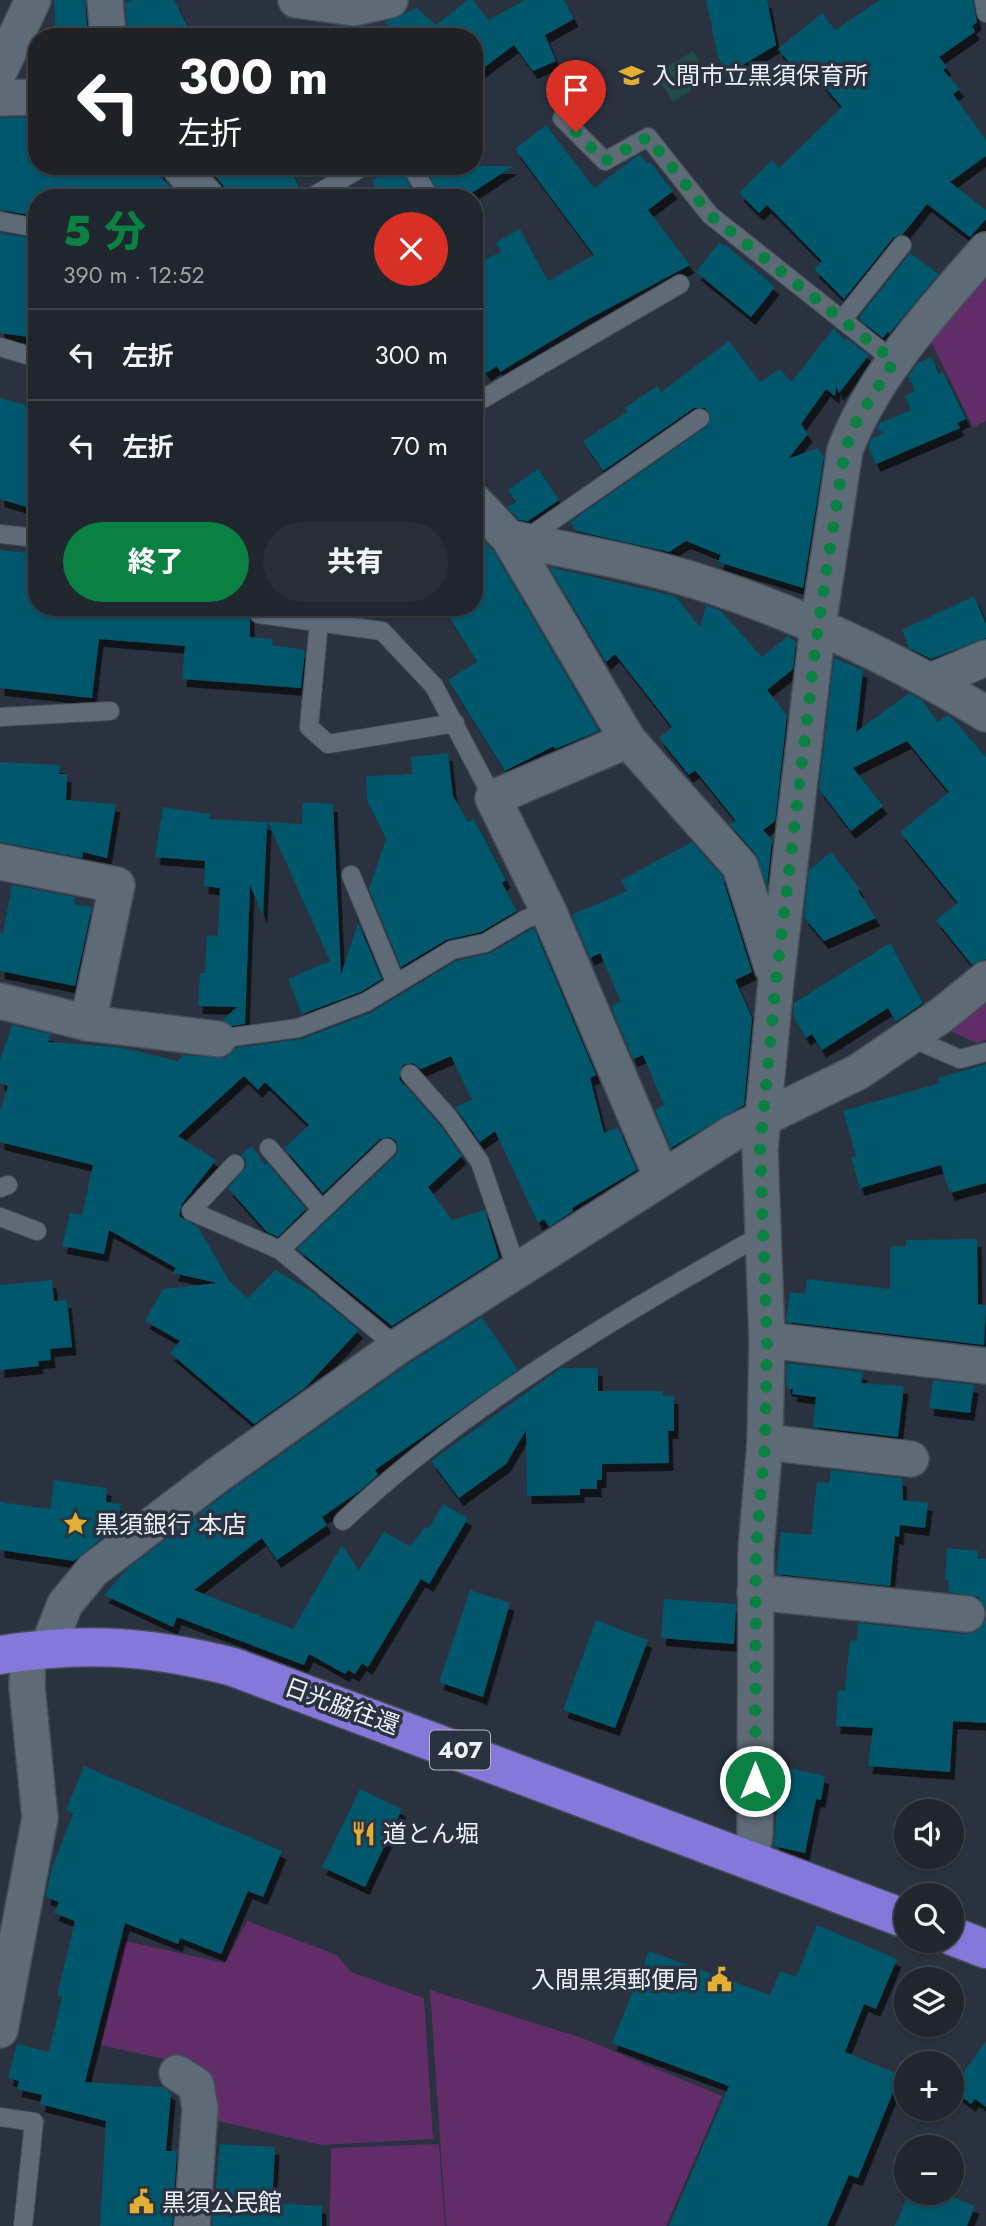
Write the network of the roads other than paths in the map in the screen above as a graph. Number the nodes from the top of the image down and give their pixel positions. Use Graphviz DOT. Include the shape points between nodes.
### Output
graph roads {
  1 [pos="105,0"];
  2 [pos="296,0"];
  3 [pos="390,0"];
  4 [pos="984,0"];
  5 [pos="20,6"];
  6 [pos="986,13"];
  7 [pos="107,28"];
  8 [pos="0,70"];
  9 [pos="28,97"];
  10 [pos="0,98"];
  11 [pos="562,118"];
  12 [pos="187,175"];
  13 [pos="349,175"];
  14 [pos="199,189"];
  15 [pos="325,189"];
  16 [pos="0,221"];
  17 [pos="28,226"];
  18 [pos="902,245"];
  19 [pos="986,250"];
  20 [pos="680,284"];
  21 [pos="842,320"];
  22 [pos="0,347"];
  23 [pos="28,355"];
  24 [pos="894,361"];
  25 [pos="483,399"];
  26 [pos="700,418"];
  27 [pos="483,509"];
  28 [pos="0,534"];
  29 [pos="28,537"];
  30 [pos="516,539"];
  31 [pos="274,616"];
  32 [pos="319,622"];
  33 [pos="818,626"];
  34 [pos="986,658"];
  35 [pos="930,681"];
  36 [pos="110,711"];
  37 [pos="986,714"];
  38 [pos="0,717"];
  39 [pos="455,723"];
  40 [pos="628,740"];
  41 [pos="494,798"];
  42 [pos="0,862"];
  43 [pos="351,875"];
  44 [pos="548,910"];
  45 [pos="986,979"];
  46 [pos="776,981"];
  47 [pos="396,984"];
  48 [pos="0,1001"];
  49 [pos="88,1023"];
  50 [pos="909,1037"];
  51 [pos="218,1039"];
  52 [pos="986,1052"];
  53 [pos="410,1074"];
  54 [pos="765,1119"];
  55 [pos="269,1148"];
  56 [pos="387,1148"];
  57 [pos="235,1164"];
  58 [pos="662,1178"];
  59 [pos="322,1210"];
  60 [pos="0,1217"];
  61 [pos="37,1231"];
  62 [pos="765,1233"];
  63 [pos="280,1250"];
  64 [pos="517,1270"];
  65 [pos="767,1340"];
  66 [pos="397,1348"];
  67 [pos="986,1366"];
  68 [pos="765,1442"];
  69 [pos="911,1459"];
  70 [pos="344,1521"];
  71 [pos="755,1592"];
  72 [pos="967,1614"];
  73 [pos="26,1651"];
  74 [pos="750,1860"];
  75 [pos="894,1914"];
  76 [pos="964,1941"];
  77 [pos="986,1949"];
  78 [pos="0,2030"];
  79 [pos="177,2073"];
  80 [pos="0,2117"];
  81 [pos="23,2226"];
  82 [pos="192,2226"];
  1 -- 7 [label="street"];
  2 -- 3 [label="street" via="354,8"];
  4 -- 6 [label="lane"];
  5 -- 8 [label="street"];
  9 -- 10 [label="street"];
  11 -- 21 [label="lane" via="605,161 648,137 710,215"];
  12 -- 14 [label="street"];
  13 -- 15 [label="lane"];
  16 -- 17 [label="lane"];
  18 -- 21 [label="lane"];
  19 -- 24 [label="street"];
  20 -- 25 [label="lane"];
  21 -- 24 [label="lane"];
  22 -- 23 [label="lane"];
  24 -- 33 [label="street" via="855,424 845,450"];
  26 -- 30 [label="lane"];
  27 -- 30 [label="street"];
  28 -- 29 [label="lane"];
  30 -- 33 [label="street" via="710,585"];
  30 -- 40 [label="street"];
  31 -- 32 [label="lane"];
  32 -- 39 [label="lane" via="382,631 434,686"];
  32 -- 39 [label="lane" via="309,727 328,744"];
  33 -- 35 [label="street"];
  33 -- 46 [label="street"];
  34 -- 35 [label="street"];
  35 -- 37 [label="street"];
  36 -- 38 [label="lane"];
  39 -- 41 [label="lane"];
  40 -- 41 [label="street"];
  40 -- 46 [label="street" via="740,866"];
  41 -- 44 [label="street"];
  42 -- 49 [label="street" via="117,885"];
  43 -- 47 [label="lane"];
  44 -- 47 [label="lane" via="485,943 452,950"];
  44 -- 58 [label="street"];
  45 -- 50 [label="street"];
  46 -- 54 [label="street"];
  47 -- 51 [label="lane" via="366,1002 298,1028"];
  48 -- 49 [label="street"];
  49 -- 51 [label="street"];
  50 -- 52 [label="lane" via="960,1059"];
  50 -- 54 [label="street" via="858,1072"];
  53 -- 64 [label="lane" via="480,1161"];
  54 -- 58 [label="street" via="733,1133"];
  54 -- 62 [label="street" via="760,1149"];
  55 -- 59 [label="lane"];
  56 -- 59 [label="lane"];
  57 -- 63 [label="lane" via="191,1211"];
  58 -- 64 [label="street"];
  59 -- 63 [label="lane"];
  60 -- 61 [label="lane"];
  62 -- 65 [label="street"];
  62 -- 70 [label="lane" via="650,1300 468,1419 393,1474"];
  63 -- 66 [label="lane"];
  64 -- 66 [label="street"];
  65 -- 67 [label="street"];
  65 -- 68 [label="street"];
  66 -- 73 [label="street" via="93,1570"];
  68 -- 69 [label="street"];
  68 -- 71 [label="street"];
  71 -- 72 [label="street"];
  71 -- 74 [label="street" via="755,1835"];
  73 -- 74 [label="highway, 日光脇往還 / 407" via="138,1647 233,1667"];
  73 -- 78 [label="street" via="40,1818"];
  74 -- 75 [label="highway, 日光脇往還 / 407"];
  76 -- 77 [label="highway"];
  79 -- 82 [label="street" via="196,2085 200,2108"];
  80 -- 81 [label="lane" via="34,2122"];
}
